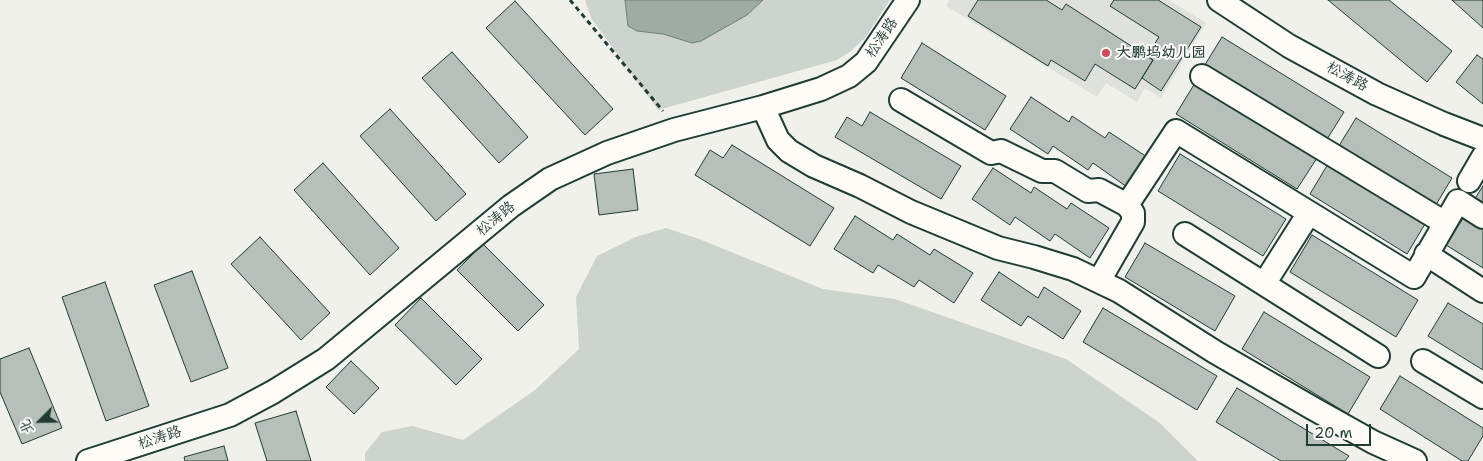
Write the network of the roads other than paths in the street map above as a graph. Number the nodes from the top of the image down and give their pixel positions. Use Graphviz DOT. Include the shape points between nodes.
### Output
graph roads {
  1 [pos="908,0"];
  2 [pos="1219,0"];
  3 [pos="1202,76"];
  4 [pos="901,100"];
  5 [pos="763,107"];
  6 [pos="1483,139"];
  7 [pos="1483,157"];
  8 [pos="1469,181"];
  9 [pos="1127,205"];
  10 [pos="1309,213"];
  11 [pos="1483,217"];
  12 [pos="1444,223"];
  13 [pos="1185,234"];
  14 [pos="1426,254"];
  15 [pos="1098,281"];
  16 [pos="1264,284"];
  17 [pos="1483,291"];
  18 [pos="1378,356"];
  19 [pos="1423,361"];
  20 [pos="1483,397"];
  21 [pos="88,461"];
  22 [pos="1415,461"];
  1 -- 5 [label="street, 松涛路" via="866,62 849,76 821,89"];
  2 -- 6 [label="street, 松涛路" via="1289,46 1376,94"];
  3 -- 12 [label="street"];
  4 -- 9 [label="street" via="991,153 1001,151 1042,171 1055,171 1088,191 1099,190"];
  5 -- 15 [label="street" via="778,140 789,152 814,166 998,248 1073,269"];
  5 -- 21 [label="street, 松涛路" via="678,129 607,153 550,179 511,206 326,359 273,392 230,415"];
  7 -- 8 [label="street"];
  9 -- 10 [label="street" via="1176,131"];
  9 -- 15 [label="street" via="1133,213 1133,222"];
  10 -- 14 [label="street" via="1414,277"];
  10 -- 16 [label="street"];
  11 -- 12 [label="street" via="1458,201"];
  12 -- 14 [label="street"];
  13 -- 16 [label="street"];
  14 -- 17 [label="street"];
  15 -- 22 [label="street" via="1314,409"];
  16 -- 18 [label="street"];
  19 -- 20 [label="street"];
}
